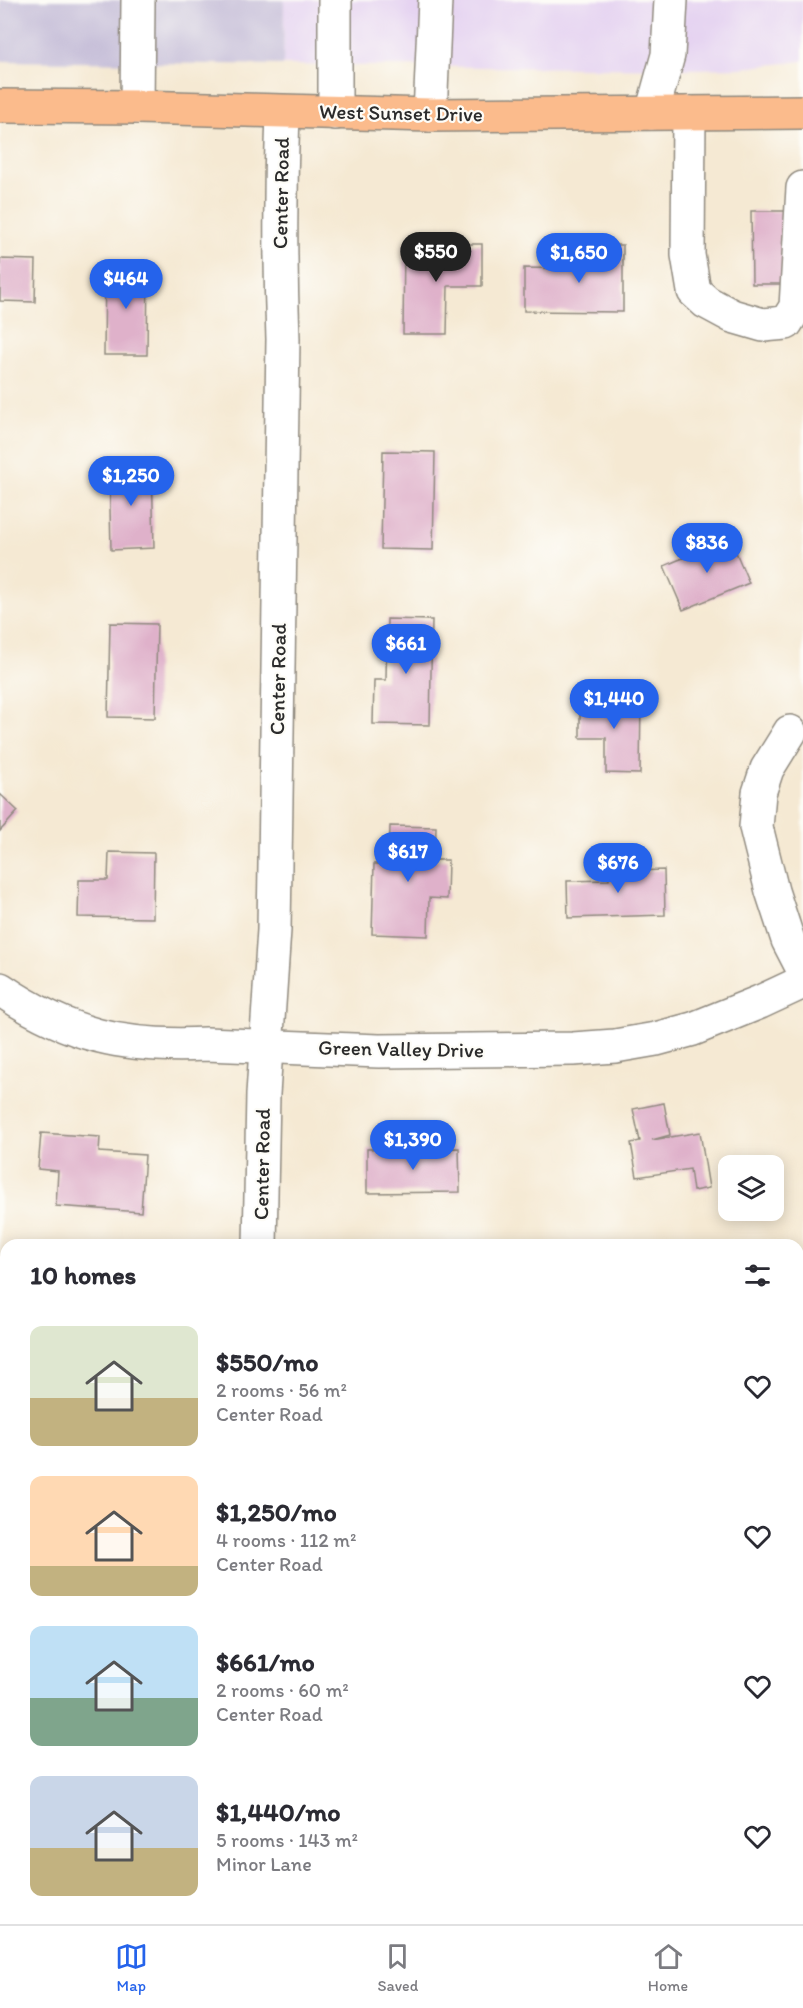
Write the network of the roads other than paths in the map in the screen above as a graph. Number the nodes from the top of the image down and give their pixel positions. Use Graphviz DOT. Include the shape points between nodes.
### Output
graph roads {
  1 [pos="138,0"];
  2 [pos="335,0"];
  3 [pos="435,0"];
  4 [pos="671,0"];
  5 [pos="0,106"];
  6 [pos="137,107"];
  7 [pos="282,112"];
  8 [pos="803,112"];
  9 [pos="335,113"];
  10 [pos="652,113"];
  11 [pos="689,113"];
  12 [pos="430,115"];
  13 [pos="803,188"];
  14 [pos="789,732"];
  15 [pos="803,969"];
  16 [pos="803,982"];
  17 [pos="0,989"];
  18 [pos="266,1046"];
  19 [pos="260,1239"];
  1 -- 6 [label="street"];
  2 -- 9 [label="street"];
  3 -- 12 [label="street"];
  4 -- 10 [label="street" via="668,55"];
  5 -- 6 [label="main road, West Sunset Drive"];
  6 -- 7 [label="main road, West Sunset Drive"];
  7 -- 9 [label="main road, West Sunset Drive"];
  7 -- 18 [label="street, Center Road" via="283,339 274,918"];
  8 -- 11 [label="main road, West Sunset Drive"];
  9 -- 12 [label="main road, West Sunset Drive"];
  10 -- 11 [label="main road, West Sunset Drive"];
  10 -- 12 [label="main road, West Sunset Drive"];
  11 -- 13 [label="street" via="688,255 694,291 706,302 732,316 763,325 786,323 796,307"];
  14 -- 15 [label="street" via="767,769 759,793 756,827 788,940"];
  16 -- 18 [label="street, Green Valley Drive" via="693,1029 615,1046 379,1051"];
  17 -- 18 [label="street, Green Valley Drive" via="53,1020 116,1041"];
  18 -- 19 [label="street, Center Road"];
}
